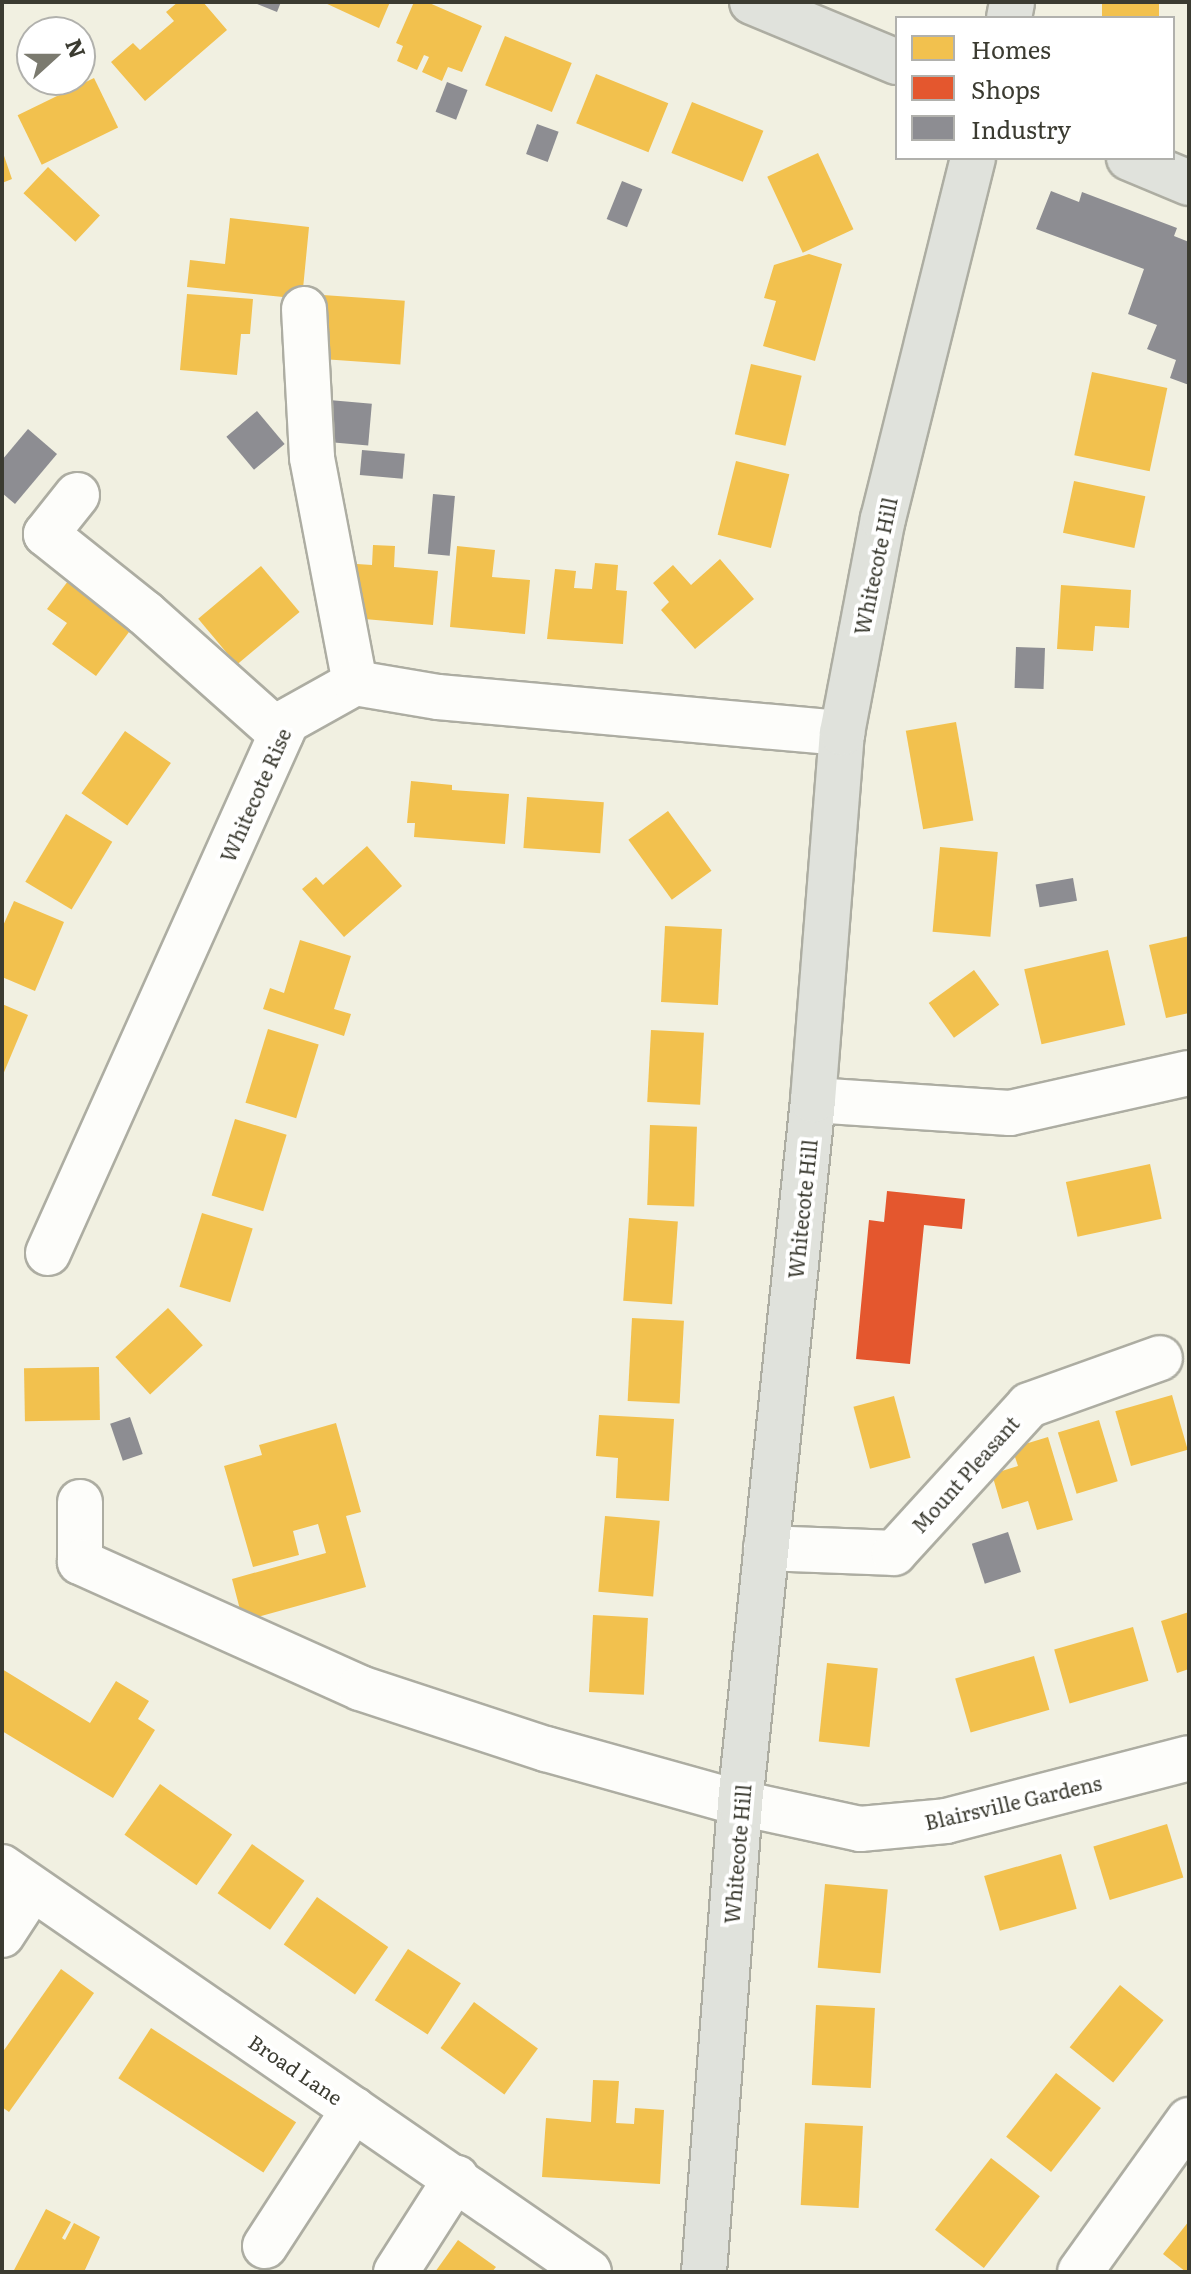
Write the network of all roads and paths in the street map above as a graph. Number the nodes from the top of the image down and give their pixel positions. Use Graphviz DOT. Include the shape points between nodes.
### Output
graph roads {
  1 [pos="752,2"];
  2 [pos="895,61"];
  3 [pos="973,160"];
  4 [pos="1134,160"];
  5 [pos="1189,183"];
  6 [pos="304,309"];
  7 [pos="77,495"];
  8 [pos="355,683"];
  9 [pos="842,733"];
  10 [pos="281,734"];
  11 [pos="1189,1073"];
  12 [pos="813,1100"];
  13 [pos="48,1253"];
  14 [pos="1160,1358"];
  15 [pos="80,1502"];
  16 [pos="766,1548"];
  17 [pos="1189,1758"];
  18 [pos="740,1803"];
  19 [pos="17,1878"];
  20 [pos="2,1935"];
  21 [pos="354,2109"];
  22 [pos="1189,2120"];
  23 [pos="456,2178"];
  24 [pos="265,2246"];
  25 [pos="396,2272"];
  26 [pos="589,2272"];
  27 [pos="704,2272"];
  28 [pos="1080,2272"];
  1 -- 2 [label="main road"];
  3 -- 9 [label="main road, Whitecote Hill" via="883,519"];
  4 -- 5 [label="main road"];
  6 -- 8 [label="street" via="312,458"];
  7 -- 10 [label="street" via="46,534 145,613"];
  8 -- 9 [label="street" via="438,697"];
  8 -- 10 [label="street, Whitecote Rise" via="287,721"];
  9 -- 12 [label="main road, Whitecote Hill"];
  10 -- 13 [label="street, Whitecote Rise"];
  11 -- 12 [label="street" via="1010,1113"];
  12 -- 16 [label="main road, Whitecote Hill"];
  14 -- 16 [label="street, Mount Pleasant" via="1029,1405 894,1553"];
  15 -- 18 [label="street, Blairsville Gardens" via="80,1562 360,1688 546,1749"];
  16 -- 18 [label="main road, Whitecote Hill"];
  17 -- 18 [label="street, Blairsville Gardens" via="946,1821 860,1829"];
  18 -- 27 [label="main road, Whitecote Hill"];
  19 -- 20 [label="street"];
  19 -- 21 [label="street, Broad Lane"];
  21 -- 23 [label="street, Broad Lane"];
  21 -- 24 [label="street"];
  22 -- 28 [label="street"];
  23 -- 25 [label="street"];
  23 -- 26 [label="street, Broad Lane"];
}
